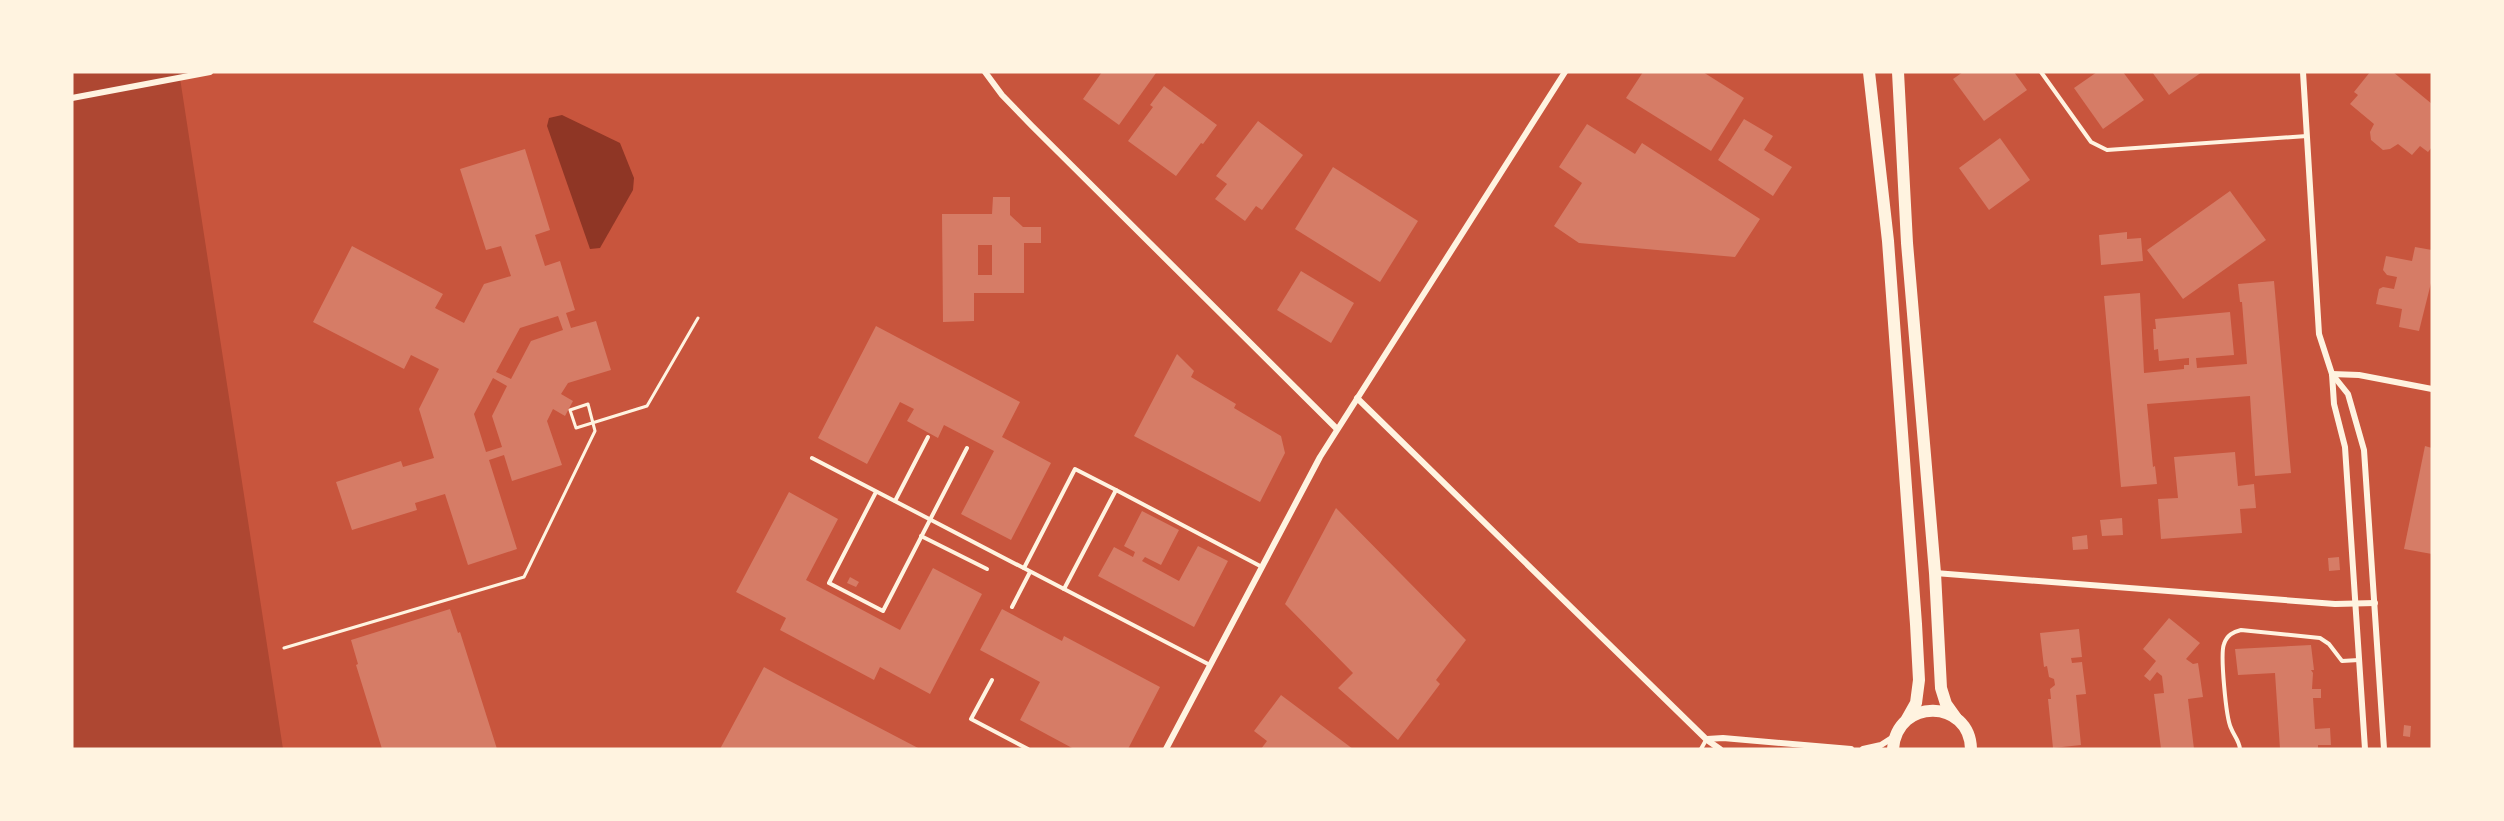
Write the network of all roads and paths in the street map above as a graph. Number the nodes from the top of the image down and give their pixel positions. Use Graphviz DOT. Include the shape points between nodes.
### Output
graph roads {
  1 [pos="210,72"];
  2 [pos="985,72"];
  3 [pos="1565,72"];
  4 [pos="1869,72"];
  5 [pos="1898,72"];
  6 [pos="2041,72"];
  7 [pos="2303,72"];
  8 [pos="72,98"];
  9 [pos="2307,136"];
  10 [pos="699,318"];
  11 [pos="2332,374"];
  12 [pos="2432,389"];
  13 [pos="1358,399"];
  14 [pos="594,423"];
  15 [pos="1337,429"];
  16 [pos="928,437"];
  17 [pos="967,448"];
  18 [pos="812,458"];
  19 [pos="1116,490"];
  20 [pos="876,492"];
  21 [pos="895,501"];
  22 [pos="930,519"];
  23 [pos="921,536"];
  24 [pos="1262,567"];
  25 [pos="1024,568"];
  26 [pos="987,569"];
  27 [pos="1030,572"];
  28 [pos="1935,573"];
  29 [pos="1064,589"];
  30 [pos="2374,603"];
  31 [pos="2356,604"];
  32 [pos="1012,607"];
  33 [pos="284,648"];
  34 [pos="2360,660"];
  35 [pos="1210,665"];
  36 [pos="992,680"];
  37 [pos="1956,718"];
  38 [pos="1907,719"];
  39 [pos="1707,740"];
  40 [pos="1894,743"];
  41 [pos="1028,749"];
  42 [pos="1166,749"];
  43 [pos="1701,749"];
  44 [pos="1720,749"];
  45 [pos="1851,749"];
  46 [pos="1863,749"];
  47 [pos="1971,749"];
  48 [pos="2240,749"];
  49 [pos="2365,749"];
  50 [pos="2384,749"];
  1 -- 8 [label="street"];
  2 -- 15 [label="street" via="1032,126"];
  3 -- 13 [label="street"];
  4 -- 38 [label="main road" via="1888,241 1916,624 1919,680 1916,703"];
  5 -- 28 [label="main road" via="1907,243"];
  6 -- 9 [label="lane" via="2091,142 2107,150"];
  7 -- 9 [label="street"];
  9 -- 11 [label="street" via="2319,334"];
  10 -- 14 [label="path" via="647,406"];
  11 -- 12 [label="street" via="2359,375"];
  11 -- 30 [label="street" via="2348,394 2364,450"];
  11 -- 31 [label="street" via="2334,404 2345,447"];
  13 -- 15 [label="street"];
  13 -- 39 [label="street"];
  14 -- 14 [label="path" via="576,428 570,410 588,404"];
  14 -- 33 [label="path" via="595,431 524,577"];
  15 -- 24 [label="street"];
  16 -- 21 [label="lane"];
  17 -- 22 [label="lane"];
  18 -- 20 [label="lane"];
  19 -- 24 [label="lane"];
  19 -- 25 [label="lane" via="1075,469"];
  19 -- 29 [label="lane"];
  20 -- 21 [label="lane"];
  20 -- 23 [label="lane" via="829,583 883,610"];
  21 -- 22 [label="lane"];
  22 -- 23 [label="lane"];
  22 -- 25 [label="lane"];
  23 -- 26 [label="lane"];
  24 -- 35 [label="street"];
  25 -- 27 [label="lane"];
  27 -- 29 [label="lane"];
  27 -- 32 [label="lane"];
  28 -- 31 [label="street"];
  28 -- 37 [label="main road" via="1941,687"];
  29 -- 35 [label="lane"];
  30 -- 31 [label="street"];
  30 -- 50 [label="street"];
  31 -- 34 [label="street"];
  34 -- 48 [label="lane" via="2342,661 2320,638 2234,632 2224,642 2221,654 2230,727"];
  34 -- 49 [label="street"];
  35 -- 42 [label="street"];
  36 -- 41 [label="lane" via="971,719"];
  37 -- 38 [label="main road" via="1931,710"];
  37 -- 47 [label="main road" via="1968,735"];
  38 -- 40 [label="main road"];
  39 -- 43 [label="lane"];
  39 -- 44 [label="street"];
  39 -- 45 [label="street"];
  40 -- 46 [label="street"];
}
